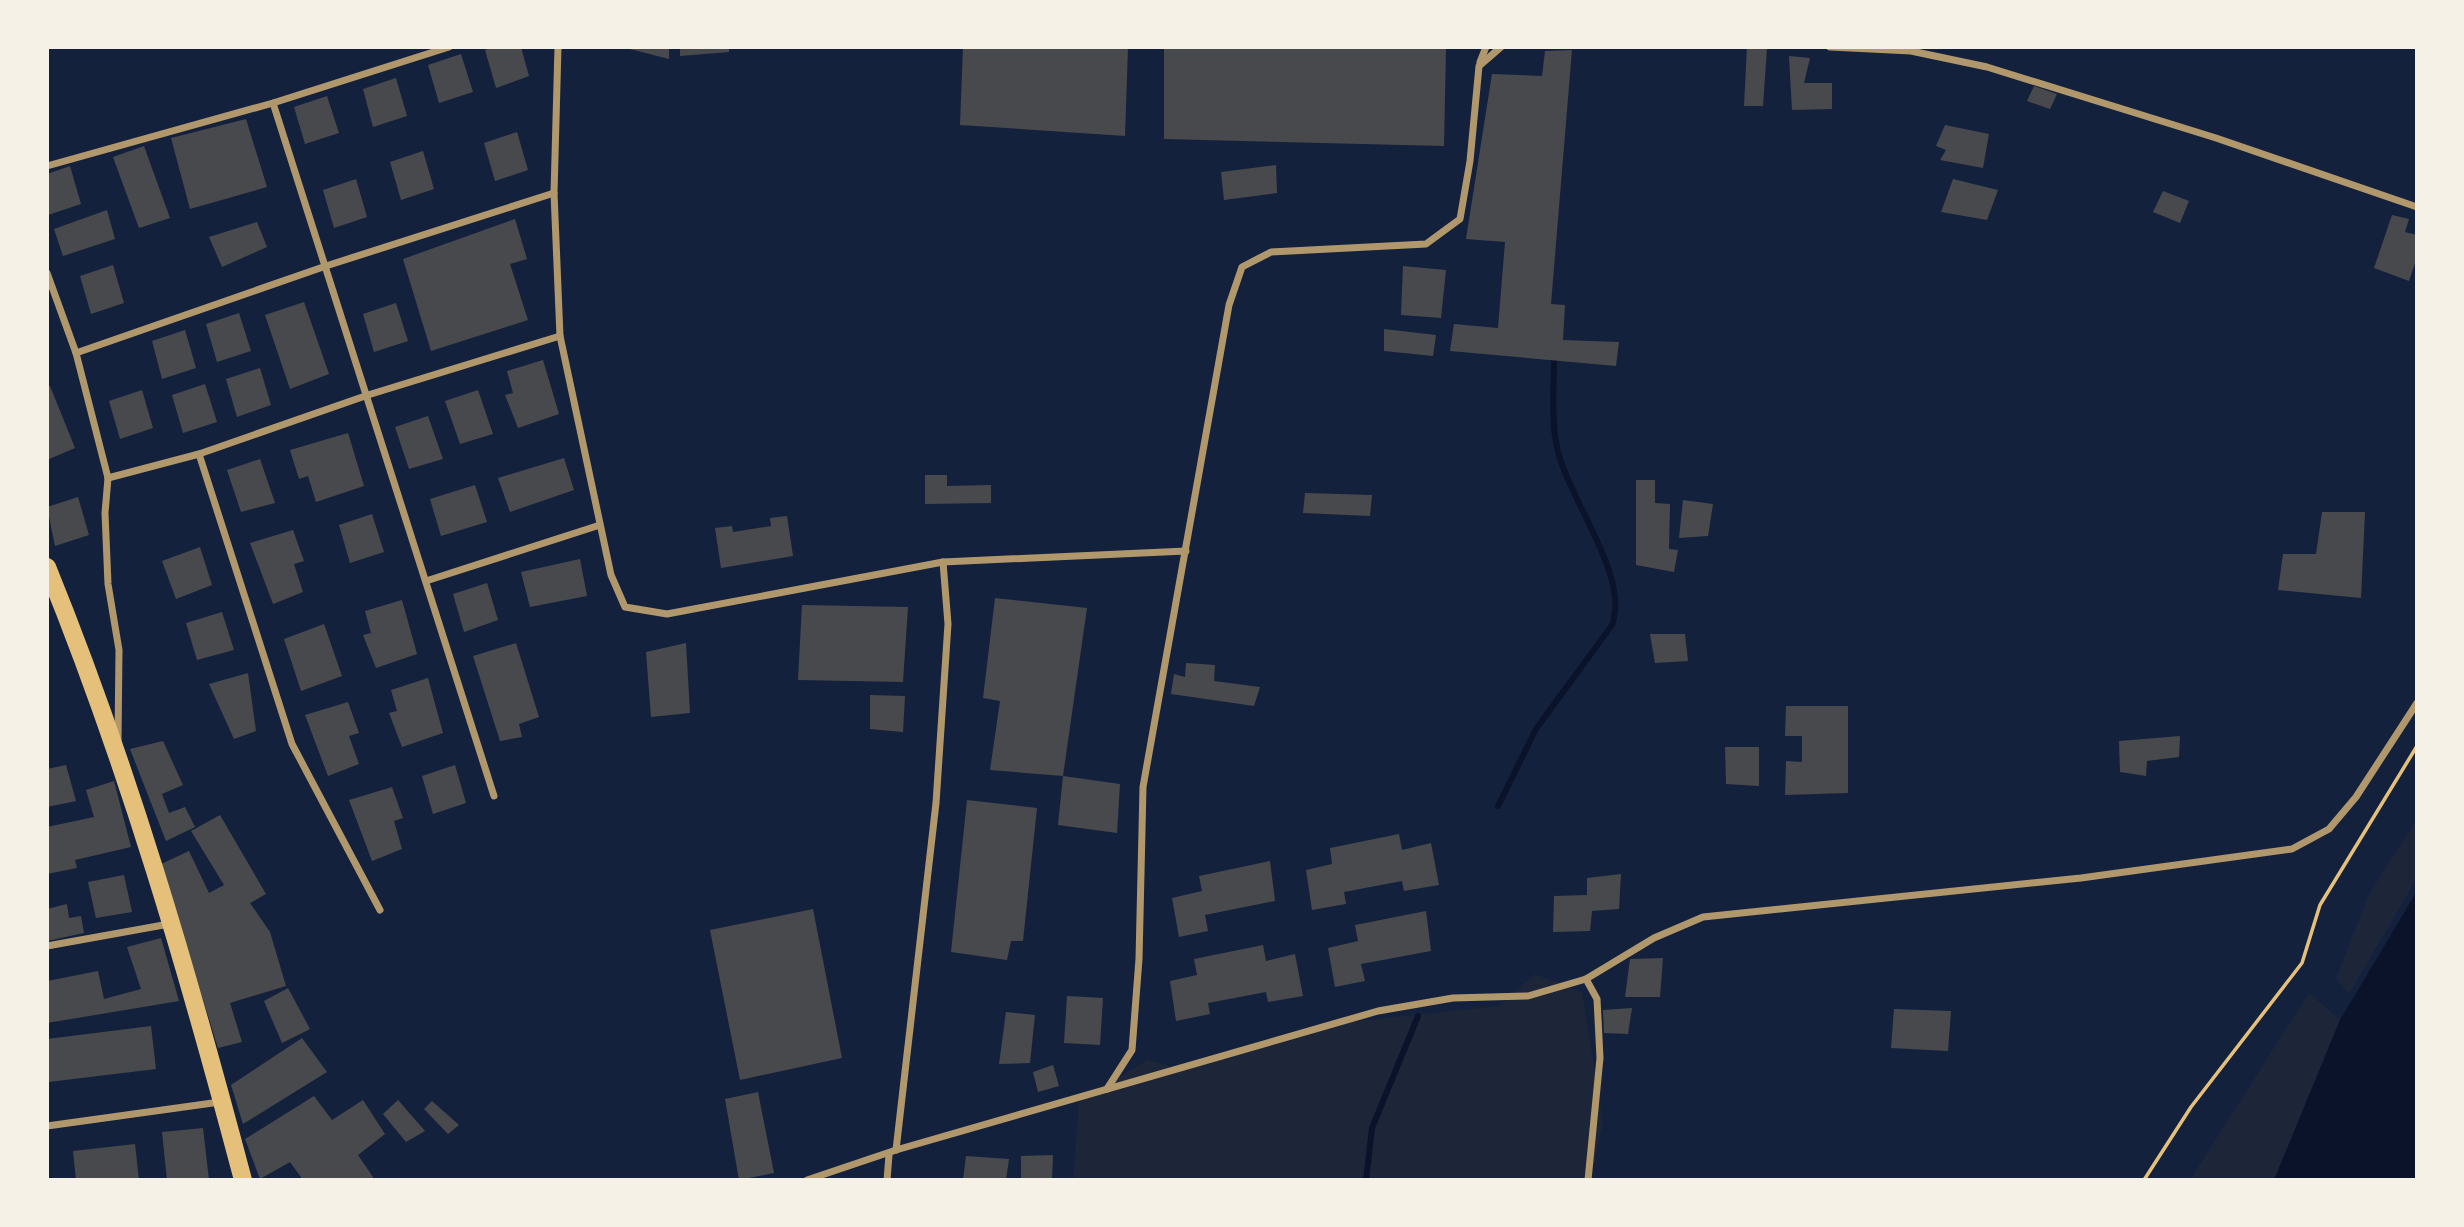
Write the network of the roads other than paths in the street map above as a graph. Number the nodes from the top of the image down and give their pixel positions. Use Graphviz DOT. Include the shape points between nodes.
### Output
graph roads {
  1 [pos="449,47"];
  2 [pos="558,47"];
  3 [pos="1486,47"];
  4 [pos="1500,47"];
  5 [pos="1830,47"];
  6 [pos="1479,66"];
  7 [pos="273,103"];
  8 [pos="47,166"];
  9 [pos="554,193"];
  10 [pos="2417,207"];
  11 [pos="326,266"];
  12 [pos="47,273"];
  13 [pos="560,336"];
  14 [pos="76,353"];
  15 [pos="368,395"];
  16 [pos="199,454"];
  17 [pos="108,478"];
  18 [pos="600,525"];
  19 [pos="1186,551"];
  20 [pos="943,562"];
  21 [pos="47,567"];
  22 [pos="426,581"];
  23 [pos="2417,703"];
  24 [pos="118,751"];
  25 [pos="494,796"];
  26 [pos="380,910"];
  27 [pos="169,924"];
  28 [pos="47,946"];
  29 [pos="1586,979"];
  30 [pos="1107,1090"];
  31 [pos="222,1101"];
  32 [pos="47,1126"];
  33 [pos="892,1152"];
  34 [pos="243,1180"];
  35 [pos="807,1180"];
  36 [pos="887,1180"];
  37 [pos="1588,1180"];
  1 -- 7 [label="street"];
  2 -- 9 [label="street"];
  3 -- 6 [label="street"];
  4 -- 6 [label="street"];
  5 -- 10 [label="street" via="1911,51 1987,67"];
  6 -- 19 [label="street" via="1460,219 1426,244 1271,252 1242,267 1229,305"];
  7 -- 8 [label="street"];
  7 -- 11 [label="street"];
  9 -- 11 [label="street"];
  9 -- 13 [label="street"];
  11 -- 14 [label="street"];
  11 -- 15 [label="street"];
  12 -- 14 [label="street"];
  13 -- 15 [label="street"];
  13 -- 18 [label="street"];
  14 -- 17 [label="street"];
  15 -- 16 [label="street"];
  15 -- 22 [label="street"];
  16 -- 17 [label="street"];
  16 -- 26 [label="street" via="292,744"];
  17 -- 24 [label="street" via="108,584 119,650"];
  18 -- 20 [label="street" via="611,575 625,607 667,614"];
  18 -- 22 [label="street"];
  19 -- 20 [label="street"];
  19 -- 30 [label="street" via="1143,787 1132,1050"];
  20 -- 33 [label="street" via="948,624 936,803"];
  21 -- 24 [label="main road"];
  22 -- 25 [label="street"];
  23 -- 29 [label="street" via="2356,797 2329,828 2292,849 2081,878 1703,917 1654,938"];
  24 -- 27 [label="main road"];
  27 -- 28 [label="street"];
  27 -- 31 [label="main road" via="194,995"];
  29 -- 30 [label="street" via="1528,996 1453,998 1378,1011"];
  29 -- 37 [label="street" via="1597,999 1600,1058"];
  30 -- 33 [label="street"];
  31 -- 32 [label="street"];
  31 -- 34 [label="main road"];
  33 -- 35 [label="street"];
  33 -- 36 [label="street"];
}
